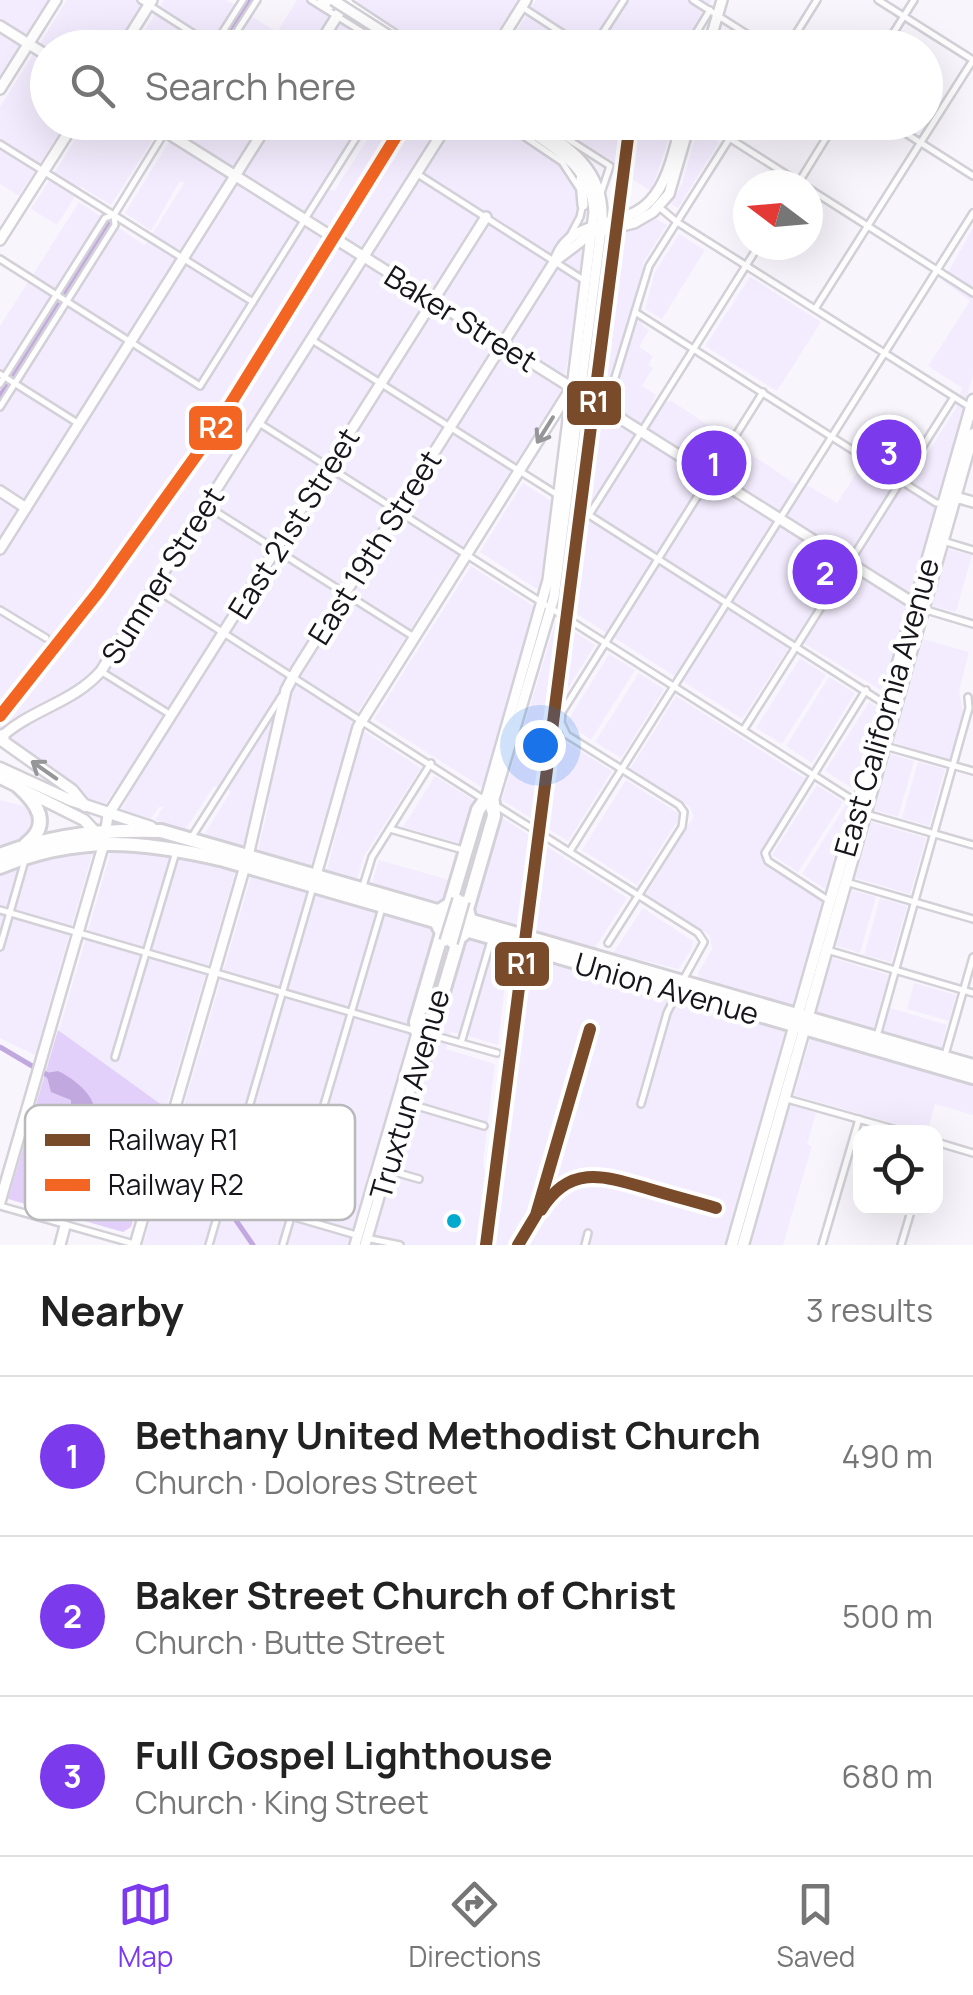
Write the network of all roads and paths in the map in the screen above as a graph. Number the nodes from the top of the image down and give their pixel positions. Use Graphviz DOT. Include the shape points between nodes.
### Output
graph roads {
  1 [pos="56,0"];
  2 [pos="242,0"];
  3 [pos="257,0"];
  4 [pos="311,0"];
  5 [pos="346,0"];
  6 [pos="624,0"];
  7 [pos="694,0"];
  8 [pos="722,0"];
  9 [pos="817,0"];
  10 [pos="878,0"];
  11 [pos="914,0"];
  12 [pos="148,2"];
  13 [pos="328,2"];
  14 [pos="524,4"];
  15 [pos="714,13"];
  16 [pos="337,16"];
  17 [pos="904,16"];
  18 [pos="0,26"];
  19 [pos="37,30"];
  20 [pos="132,30"];
  21 [pos="189,30"];
  22 [pos="224,30"];
  23 [pos="238,30"];
  24 [pos="328,30"];
  25 [pos="362,30"];
  26 [pos="368,30"];
  27 [pos="377,30"];
  28 [pos="391,30"];
  29 [pos="507,30"];
  30 [pos="560,30"];
  31 [pos="605,30"];
  32 [pos="701,30"];
  33 [pos="711,30"];
  34 [pos="741,30"];
  35 [pos="798,30"];
  36 [pos="895,30"];
  37 [pos="926,30"];
  38 [pos="30,41"];
  39 [pos="943,41"];
  40 [pos="28,44"];
  41 [pos="973,60"];
  42 [pos="0,89"];
  43 [pos="943,107"];
  44 [pos="63,140"];
  45 [pos="160,140"];
  46 [pos="186,140"];
  47 [pos="258,140"];
  48 [pos="355,140"];
  49 [pos="437,140"];
  50 [pos="530,140"];
  51 [pos="540,140"];
  52 [pos="557,140"];
  53 [pos="570,140"];
  54 [pos="679,140"];
  55 [pos="683,140"];
  56 [pos="729,140"];
  57 [pos="733,140"];
  58 [pos="826,140"];
  59 [pos="915,140"];
  60 [pos="922,140"];
  61 [pos="920,143"];
  62 [pos="0,144"];
  63 [pos="577,167"];
  64 [pos="44,170"];
  65 [pos="779,170"];
  66 [pos="810,170"];
  67 [pos="416,173"];
  68 [pos="236,176"];
  69 [pos="973,176"];
  70 [pos="665,177"];
  71 [pos="601,193"];
  72 [pos="823,198"];
  73 [pos="583,205"];
  74 [pos="658,207"];
  75 [pos="973,213"];
  76 [pos="114,214"];
  77 [pos="486,217"];
  78 [pos="305,219"];
  79 [pos="677,222"];
  80 [pos="868,226"];
  81 [pos="597,227"];
  82 [pos="0,240"];
  83 [pos="566,240"];
  84 [pos="364,256"];
  85 [pos="0,259"];
  86 [pos="184,259"];
  87 [pos="750,260"];
  88 [pos="555,261"];
  89 [pos="746,266"];
  90 [pos="937,270"];
  91 [pos="585,281"];
  92 [pos="973,292"];
  93 [pos="56,295"];
  94 [pos="434,300"];
  95 [pos="67,301"];
  96 [pos="253,302"];
  97 [pos="816,309"];
  98 [pos="592,310"];
  99 [pos="636,312"];
  100 [pos="312,340"];
  101 [pos="131,342"];
  102 [pos="502,344"];
  103 [pos="577,346"];
  104 [pos="694,348"];
  105 [pos="885,353"];
  106 [pos="545,371"];
  107 [pos="1,378"];
  108 [pos="15,384"];
  109 [pos="380,384"];
  110 [pos="572,388"];
  111 [pos="763,392"];
  112 [pos="582,395"];
  113 [pos="954,397"];
  114 [pos="972,405"];
  115 [pos="0,407"];
  116 [pos="606,410"];
  117 [pos="259,422"];
  118 [pos="79,424"];
  119 [pos="449,428"];
  120 [pos="641,432"];
  121 [pos="973,434"];
  122 [pos="832,436"];
  123 [pos="328,466"];
  124 [pos="519,472"];
  125 [pos="710,476"];
  126 [pos="901,480"];
  127 [pos="0,492"];
  128 [pos="563,497"];
  129 [pos="949,502"];
  130 [pos="973,502"];
  131 [pos="206,506"];
  132 [pos="26,508"];
  133 [pos="398,510"];
  134 [pos="780,519"];
  135 [pos="943,541"];
  136 [pos="0,549"];
  137 [pos="276,549"];
  138 [pos="973,550"];
  139 [pos="467,554"];
  140 [pos="658,558"];
  141 [pos="849,563"];
  142 [pos="154,588"];
  143 [pos="345,593"];
  144 [pos="727,602"];
  145 [pos="547,605"];
  146 [pos="919,607"];
  147 [pos="0,610"];
  148 [pos="973,624"];
  149 [pos="224,632"];
  150 [pos="414,637"];
  151 [pos="46,638"];
  152 [pos="605,642"];
  153 [pos="796,646"];
  154 [pos="101,672"];
  155 [pos="293,676"];
  156 [pos="674,685"];
  157 [pos="286,690"];
  158 [pos="866,690"];
  159 [pos="968,697"];
  160 [pos="518,703"];
  161 [pos="886,709"];
  162 [pos="171,716"];
  163 [pos="362,720"];
  164 [pos="744,729"];
  165 [pos="1,736"];
  166 [pos="885,746"];
  167 [pos="431,764"];
  168 [pos="953,766"];
  169 [pos="622,768"];
  170 [pos="973,772"];
  171 [pos="813,773"];
  172 [pos="3,774"];
  173 [pos="18,786"];
  174 [pos="489,802"];
  175 [pos="85,806"];
  176 [pos="862,809"];
  177 [pos="108,815"];
  178 [pos="390,829"];
  179 [pos="161,831"];
  180 [pos="934,834"];
  181 [pos="102,835"];
  182 [pos="190,838"];
  183 [pos="973,845"];
  184 [pos="846,848"];
  185 [pos="177,849"];
  186 [pos="466,851"];
  187 [pos="570,851"];
  188 [pos="24,852"];
  189 [pos="0,855"];
  190 [pos="246,861"];
  191 [pos="0,867"];
  192 [pos="315,880"];
  193 [pos="846,882"];
  194 [pos="362,888"];
  195 [pos="639,895"];
  196 [pos="384,900"];
  197 [pos="830,902"];
  198 [pos="914,902"];
  199 [pos="0,910"];
  200 [pos="10,913"];
  201 [pos="973,919"];
  202 [pos="454,921"];
  203 [pos="78,932"];
  204 [pos="832,934"];
  205 [pos="608,943"];
  206 [pos="490,944"];
  207 [pos="0,947"];
  208 [pos="827,950"];
  209 [pos="146,952"];
  210 [pos="973,957"];
  211 [pos="895,970"];
  212 [pos="214,972"];
  213 [pos="681,986"];
  214 [pos="964,990"];
  215 [pos="283,992"];
  216 [pos="973,993"];
  217 [pos="351,1012"];
  218 [pos="802,1022"];
  219 [pos="425,1033"];
  220 [pos="461,1043"];
  221 [pos="875,1043"];
  222 [pos="496,1053"];
  223 [pos="114,1057"];
  224 [pos="944,1058"];
  225 [pos="973,1066"];
  226 [pos="416,1070"];
  227 [pos="973,1077"];
  228 [pos="780,1097"];
  229 [pos="407,1103"];
  230 [pos="641,1104"];
  231 [pos="29,1105"];
  232 [pos="176,1105"];
  233 [pos="250,1105"];
  234 [pos="324,1105"];
  235 [pos="25,1117"];
  236 [pos="859,1119"];
  237 [pos="880,1125"];
  238 [pos="484,1126"];
  239 [pos="943,1144"];
  240 [pos="973,1153"];
  241 [pos="388,1170"];
  242 [pos="419,1179"];
  243 [pos="748,1188"];
  244 [pos="0,1204"];
  245 [pos="25,1212"];
  246 [pos="910,1215"];
  247 [pos="47,1220"];
  248 [pos="142,1220"];
  249 [pos="216,1220"];
  250 [pos="291,1220"];
  251 [pos="303,1220"];
  252 [pos="750,1220"];
  253 [pos="65,1226"];
  254 [pos="588,1234"];
  255 [pos="361,1241"];
  256 [pos="283,1244"];
  257 [pos="60,1245"];
  258 [pos="135,1245"];
  259 [pos="209,1245"];
  260 [pos="377,1245"];
  261 [pos="400,1245"];
  262 [pos="585,1245"];
  263 [pos="732,1245"];
  264 [pos="743,1245"];
  265 [pos="822,1245"];
  266 [pos="901,1245"];
  1 -- 19 [label="street"];
  2 -- 22 [label="street"];
  3 -- 23 [label="street"];
  4 -- 16 [label="street"];
  5 -- 16 [label="street"];
  5 -- 28 [label="street"];
  6 -- 31 [label="street"];
  7 -- 15 [label="street"];
  8 -- 15 [label="street"];
  9 -- 35 [label="street"];
  10 -- 17 [label="street"];
  11 -- 17 [label="street"];
  12 -- 20 [label="street"];
  12 -- 21 [label="street"];
  13 -- 26 [label="street, bridge"];
  13 -- 27 [label="street, bridge"];
  14 -- 29 [label="street"];
  14 -- 30 [label="street"];
  15 -- 32 [label="street"];
  15 -- 33 [label="street"];
  15 -- 34 [label="street"];
  16 -- 24 [label="street"];
  16 -- 25 [label="street"];
  17 -- 36 [label="street"];
  17 -- 37 [label="street"];
  18 -- 40 [label="street"];
  38 -- 40 [label="street"];
  39 -- 41 [label="street"];
  40 -- 42 [label="street"];
  41 -- 43 [label="street"];
  44 -- 64 [label="street"];
  45 -- 76 [label="street"];
  46 -- 68 [label="street, Baker Street"];
  47 -- 68 [label="street"];
  48 -- 78 [label="street"];
  49 -- 67 [label="street, Sumner Street"];
  50 -- 73 [label="street" via="562,162"];
  51 -- 63 [label="street"];
  52 -- 71 [label="street" via="590,168"];
  53 -- 71 [label="street" via="610,166"];
  54 -- 70 [label="street"];
  55 -- 74 [label="street" via="676,175"];
  56 -- 79 [label="street"];
  57 -- 65 [label="street"];
  58 -- 66 [label="street"];
  59 -- 61 [label="street"];
  60 -- 61 [label="street"];
  61 -- 69 [label="street"];
  61 -- 80 [label="street"];
  62 -- 64 [label="street"];
  63 -- 73 [label="street"];
  63 -- 81 [label="street" via="593,198"];
  64 -- 76 [label="street"];
  64 -- 82 [label="street"];
  67 -- 77 [label="street"];
  67 -- 84 [label="street, Sumner Street"];
  68 -- 78 [label="street, Baker Street"];
  68 -- 86 [label="street"];
  70 -- 74 [label="street"];
  70 -- 81 [label="street" via="638,211"];
  71 -- 81 [label="street"];
  72 -- 80 [label="street"];
  73 -- 83 [label="street"];
  74 -- 79 [label="street"];
  74 -- 81 [label="street" via="644,218"];
  75 -- 90 [label="street"];
  76 -- 86 [label="street"];
  76 -- 93 [label="street"];
  76 -- 95 [label="street" via="115,225"];
  77 -- 88 [label="street"];
  77 -- 94 [label="street, East 21st Street"];
  78 -- 84 [label="street, Baker Street"];
  78 -- 96 [label="street"];
  79 -- 89 [label="street"];
  79 -- 99 [label="street" via="648,266"];
  80 -- 90 [label="street"];
  80 -- 97 [label="street"];
  81 -- 83 [label="street"];
  81 -- 88 [label="street, East 19th Street"];
  81 -- 91 [label="street"];
  81 -- 98 [label="street"];
  83 -- 88 [label="street, East 19th Street"];
  84 -- 94 [label="street, Baker Street"];
  84 -- 100 [label="street, Sumner Street"];
  85 -- 93 [label="street"];
  86 -- 96 [label="street"];
  86 -- 101 [label="street"];
  87 -- 89 [label="street"];
  88 -- 91 [label="street"];
  88 -- 102 [label="street, East 19th Street"];
  89 -- 97 [label="street"];
  89 -- 104 [label="street"];
  90 -- 92 [label="street"];
  90 -- 105 [label="street"];
  91 -- 98 [label="street"];
  91 -- 103 [label="street"];
  93 -- 95 [label="street"];
  93 -- 107 [label="street"];
  94 -- 102 [label="street, Baker Street"];
  94 -- 109 [label="street, East 21st Street"];
  95 -- 101 [label="street"];
  95 -- 108 [label="street"];
  96 -- 101 [label="street" via="200,386"];
  97 -- 105 [label="street"];
  98 -- 112 [label="street"];
  99 -- 104 [label="street"];
  99 -- 116 [label="street"];
  100 -- 109 [label="street"];
  100 -- 117 [label="street, Sumner Street"];
  101 -- 118 [label="street"];
  102 -- 106 [label="street, Baker Street"];
  102 -- 119 [label="street, East 19th Street"];
  103 -- 106 [label="street" via="566,372"];
  103 -- 110 [label="street"];
  104 -- 111 [label="street"];
  104 -- 120 [label="street"];
  105 -- 113 [label="street"];
  105 -- 122 [label="street"];
  106 -- 110 [label="street, Baker Street"];
  107 -- 108 [label="street"];
  108 -- 115 [label="street"];
  108 -- 118 [label="street"];
  109 -- 119 [label="street"];
  109 -- 123 [label="street, East 21st Street"];
  110 -- 112 [label="street, Baker Street"];
  110 -- 124 [label="street, one-way"];
  110 -- 128 [label="street"];
  111 -- 122 [label="street"];
  111 -- 125 [label="street"];
  112 -- 116 [label="street, Baker Street"];
  112 -- 128 [label="street"];
  113 -- 114 [label="street"];
  113 -- 126 [label="street"];
  114 -- 129 [label="main road, East California Avenue"];
  116 -- 120 [label="street, Baker Street"];
  117 -- 123 [label="street"];
  117 -- 131 [label="street, Sumner Street"];
  118 -- 132 [label="street"];
  119 -- 124 [label="street"];
  119 -- 133 [label="street, East 19th Street"];
  120 -- 125 [label="street, Baker Street"];
  120 -- 140 [label="street" via="588,515"];
  121 -- 129 [label="main road, East California Avenue"];
  122 -- 126 [label="street"];
  122 -- 134 [label="street"];
  123 -- 133 [label="street"];
  123 -- 137 [label="street, East 21st Street"];
  124 -- 128 [label="street"];
  124 -- 139 [label="street"];
  125 -- 134 [label="street, Baker Street"];
  125 -- 140 [label="street"];
  126 -- 129 [label="street" via="936,503"];
  126 -- 141 [label="street"];
  127 -- 132 [label="street"];
  128 -- 145 [label="street"];
  129 -- 130 [label="street"];
  129 -- 135 [label="main road, East California Avenue"];
  129 -- 146 [label="main road, East California Avenue"];
  131 -- 137 [label="street"];
  131 -- 142 [label="street, Sumner Street"];
  132 -- 136 [label="street"];
  133 -- 139 [label="street"];
  133 -- 143 [label="street, East 19th Street"];
  134 -- 141 [label="street, Baker Street"];
  134 -- 144 [label="street"];
  135 -- 138 [label="street"];
  135 -- 146 [label="main road, East California Avenue"];
  137 -- 143 [label="street"];
  137 -- 149 [label="street, East 21st Street"];
  139 -- 145 [label="street"];
  139 -- 150 [label="street"];
  140 -- 144 [label="street"];
  140 -- 152 [label="street"];
  141 -- 146 [label="street, Baker Street"];
  141 -- 153 [label="street"];
  142 -- 149 [label="street"];
  142 -- 154 [label="street, Sumner Street"];
  143 -- 150 [label="street"];
  143 -- 155 [label="street, East 19th Street"];
  144 -- 153 [label="street"];
  144 -- 156 [label="street"];
  145 -- 152 [label="street"];
  145 -- 160 [label="street"];
  146 -- 148 [label="street"];
  146 -- 161 [label="main road, East California Avenue"];
  146 -- 166 [label="main road, East California Avenue"];
  147 -- 151 [label="street"];
  149 -- 155 [label="street"];
  149 -- 162 [label="street, East 21st Street"];
  150 -- 163 [label="street"];
  152 -- 156 [label="street"];
  152 -- 169 [label="street" via="561,722 567,735"];
  153 -- 158 [label="street"];
  153 -- 164 [label="street"];
  154 -- 162 [label="street"];
  154 -- 165 [label="street, Sumner Street" via="78,693"];
  155 -- 157 [label="street, East 19th Street"];
  155 -- 163 [label="street"];
  156 -- 164 [label="street"];
  156 -- 169 [label="street"];
  157 -- 182 [label="street"];
  157 -- 190 [label="street, East 19th Street"];
  158 -- 161 [label="street"];
  158 -- 171 [label="street"];
  159 -- 168 [label="street"];
  160 -- 174 [label="street"];
  160 -- 174 [label="street"];
  161 -- 166 [label="main road"];
  161 -- 176 [label="main road, East California Avenue"];
  162 -- 177 [label="street, East 21st Street"];
  163 -- 167 [label="street"];
  163 -- 192 [label="street"];
  164 -- 171 [label="street"];
  175 -- 165 [label="main road, one-way"];
  166 -- 168 [label="street"];
  166 -- 176 [label="main road, East California Avenue"];
  167 -- 174 [label="street"];
  167 -- 178 [label="street"];
  168 -- 170 [label="street"];
  168 -- 180 [label="street"];
  169 -- 187 [label="street"];
  169 -- 195 [label="street" via="684,812 682,827"];
  171 -- 176 [label="street"];
  171 -- 197 [label="street" via="766,858"];
  172 -- 173 [label="main road"];
  172 -- 175 [label="main road"];
  173 -- 181 [label="main road"];
  173 -- 188 [label="highway" via="36,802 40,816"];
  174 -- 186 [label="highway" via="478,810"];
  174 -- 187 [label="street"];
  174 -- 202 [label="street"];
  174 -- 202 [label="highway" via="494,816"];
  175 -- 177 [label="main road"];
  176 -- 180 [label="street"];
  176 -- 184 [label="main road, East California Avenue"];
  176 -- 193 [label="main road, East California Avenue"];
  177 -- 179 [label="main road"];
  177 -- 181 [label="street, East 21st Street"];
  178 -- 186 [label="street"];
  178 -- 194 [label="street"];
  179 -- 181 [label="highway"];
  179 -- 182 [label="highway"];
  180 -- 183 [label="street"];
  180 -- 198 [label="street"];
  181 -- 185 [label="highway"];
  181 -- 188 [label="highway"];
  181 -- 203 [label="street, East 21st Street"];
  182 -- 190 [label="highway"];
  184 -- 193 [label="main road"];
  184 -- 197 [label="main road, East California Avenue"];
  185 -- 190 [label="highway"];
  185 -- 209 [label="street"];
  186 -- 202 [label="highway"];
  187 -- 195 [label="street"];
  188 -- 189 [label="highway"];
  188 -- 191 [label="highway"];
  188 -- 200 [label="street"];
  190 -- 192 [label="highway, Union Avenue"];
  190 -- 212 [label="street, East 19th Street"];
  192 -- 194 [label="highway, Union Avenue"];
  192 -- 196 [label="highway, Union Avenue"];
  192 -- 215 [label="street"];
  193 -- 198 [label="street"];
  193 -- 204 [label="main road, East California Avenue"];
  194 -- 196 [label="highway, Union Avenue"];
  195 -- 205 [label="street"];
  195 -- 213 [label="street" via="704,942"];
  196 -- 202 [label="highway, Union Avenue"];
  196 -- 217 [label="street"];
  197 -- 204 [label="main road"];
  197 -- 218 [label="main road, East California Avenue"];
  198 -- 201 [label="street"];
  198 -- 211 [label="street"];
  199 -- 200 [label="street"];
  200 -- 203 [label="street"];
  200 -- 207 [label="street"];
  202 -- 213 [label="highway, Union Avenue"];
  202 -- 219 [label="highway"];
  203 -- 209 [label="street"];
  203 -- 231 [label="street, East 21st Street"];
  204 -- 208 [label="main road, East California Avenue"];
  206 -- 220 [label="street"];
  208 -- 211 [label="street"];
  208 -- 218 [label="main road, East California Avenue"];
  209 -- 212 [label="street"];
  209 -- 223 [label="street"];
  210 -- 214 [label="street"];
  211 -- 214 [label="street"];
  211 -- 221 [label="street"];
  212 -- 215 [label="street"];
  212 -- 232 [label="street, East 19th Street"];
  213 -- 218 [label="highway, Union Avenue"];
  213 -- 230 [label="street"];
  214 -- 216 [label="street"];
  214 -- 224 [label="street"];
  215 -- 217 [label="street"];
  215 -- 233 [label="street"];
  217 -- 219 [label="street"];
  217 -- 234 [label="street"];
  218 -- 221 [label="highway, Union Avenue"];
  218 -- 228 [label="main road"];
  219 -- 220 [label="street"];
  219 -- 226 [label="highway"];
  219 -- 255 [label="street, Truxtun Avenue"];
  220 -- 222 [label="street"];
  221 -- 224 [label="highway, Union Avenue"];
  221 -- 227 [label="highway, Union Avenue"];
  224 -- 225 [label="highway, Union Avenue"];
  226 -- 229 [label="street, Truxtun Avenue"];
  228 -- 236 [label="street"];
  228 -- 243 [label="main road"];
  228 -- 252 [label="main road"];
  229 -- 238 [label="street"];
  229 -- 241 [label="street, Truxtun Avenue"];
  235 -- 244 [label="street, East 21st Street"];
  236 -- 237 [label="street"];
  236 -- 265 [label="street"];
  239 -- 240 [label="street"];
  241 -- 242 [label="street"];
  241 -- 255 [label="street, Truxtun Avenue"];
  243 -- 252 [label="main road"];
  243 -- 263 [label="main road"];
  244 -- 245 [label="street"];
  246 -- 266 [label="street"];
  247 -- 253 [label="street"];
  248 -- 258 [label="street, East 19th Street"];
  249 -- 259 [label="street"];
  250 -- 256 [label="street"];
  251 -- 255 [label="street"];
  252 -- 264 [label="main road"];
  253 -- 257 [label="street"];
  253 -- 258 [label="street"];
  254 -- 262 [label="street"];
  255 -- 260 [label="street"];
  255 -- 261 [label="street"];
}
